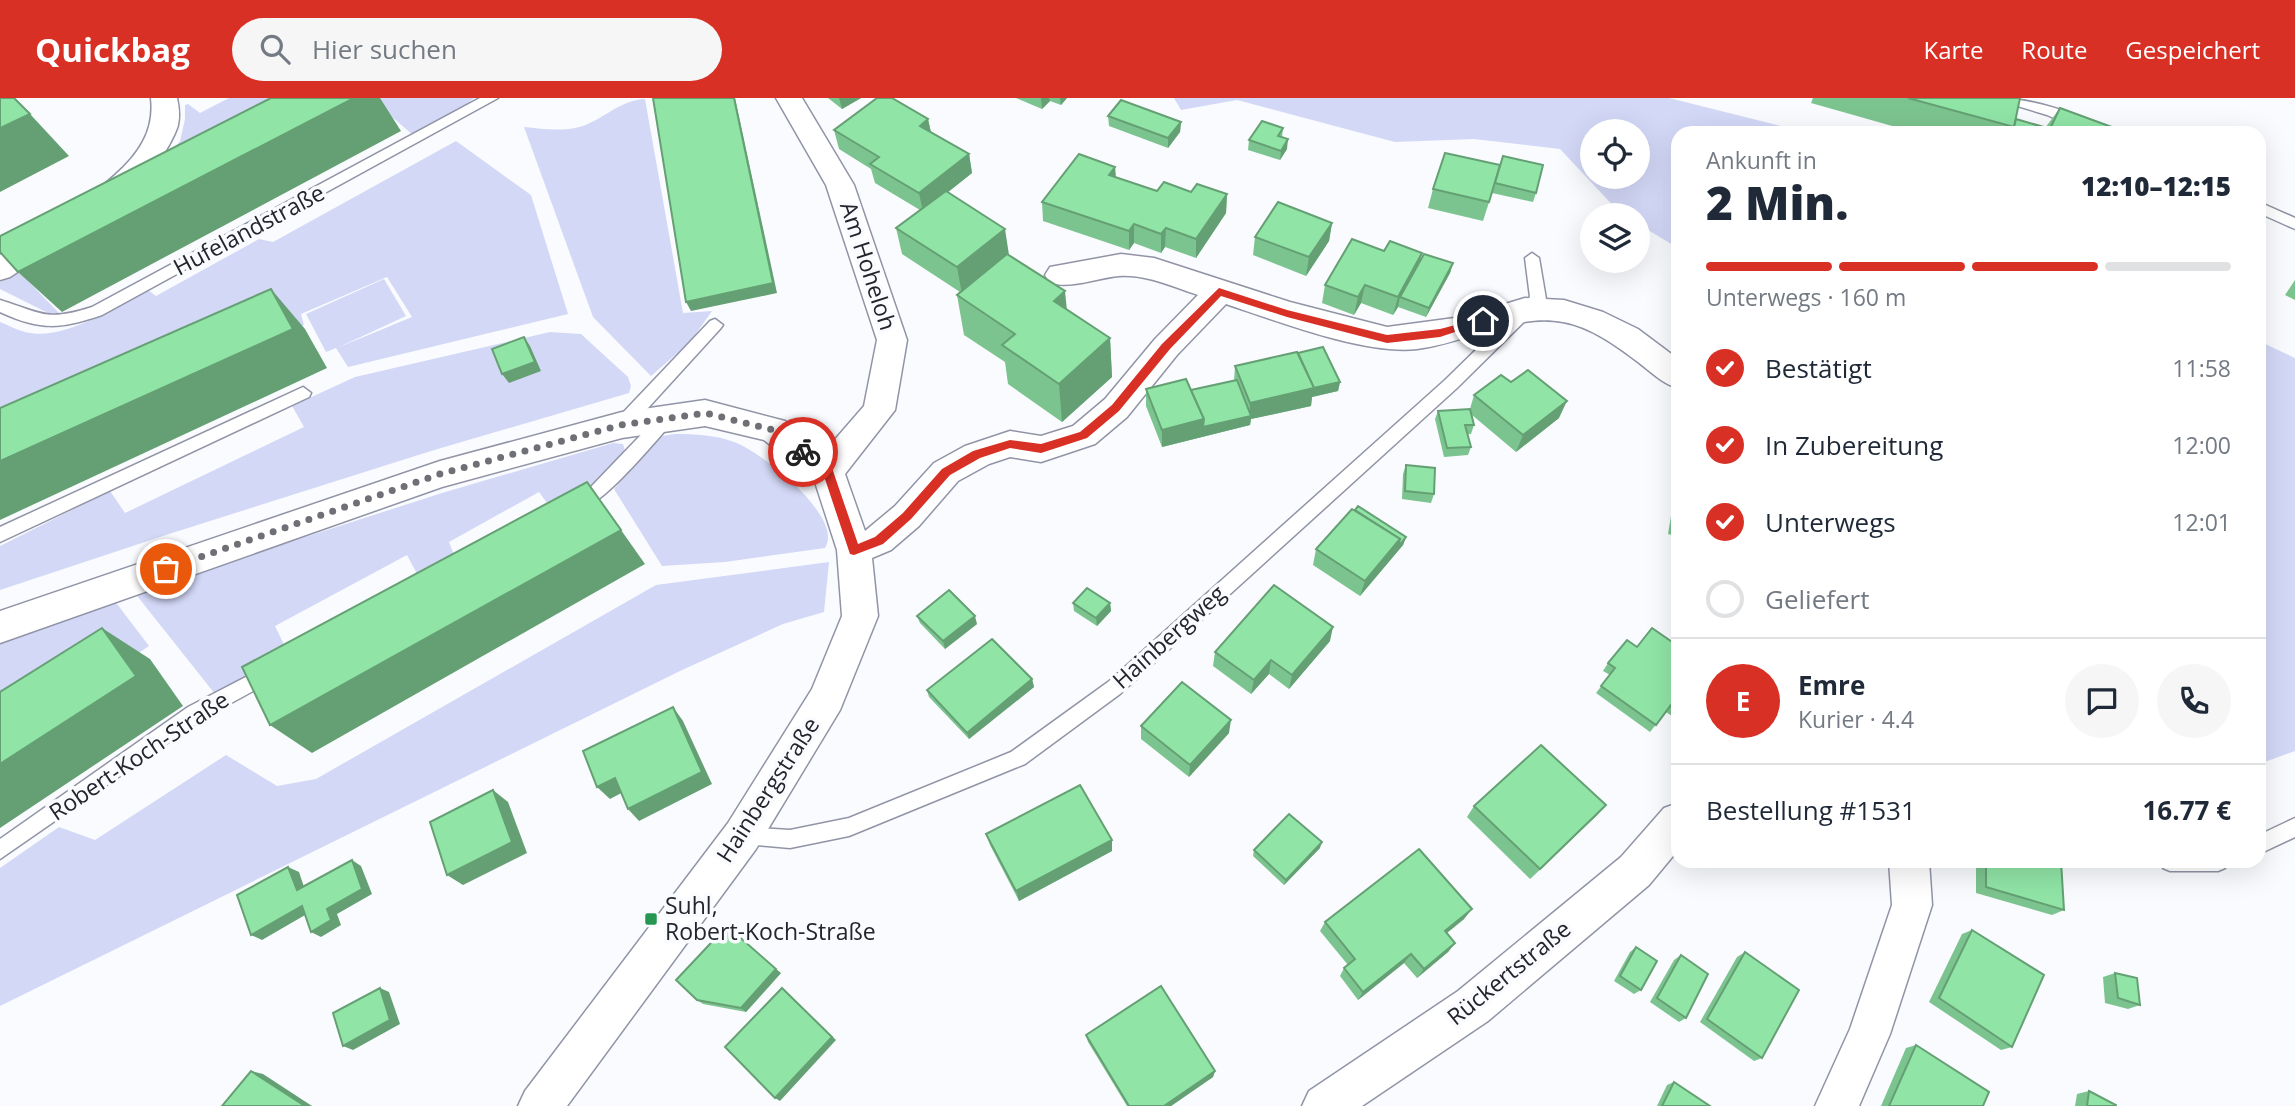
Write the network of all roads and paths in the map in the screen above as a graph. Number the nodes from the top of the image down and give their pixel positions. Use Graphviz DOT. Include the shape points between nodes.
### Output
graph roads {
  1 [pos="164,98"];
  2 [pos="491,98"];
  3 [pos="789,98"];
  4 [pos="2006,98"];
  5 [pos="2084,126"];
  6 [pos="2266,210"];
  7 [pos="2295,224"];
  8 [pos="1531,258"];
  9 [pos="0,269"];
  10 [pos="1060,275"];
  11 [pos="1219,292"];
  12 [pos="0,306"];
  13 [pos="1525,309"];
  14 [pos="715,325"];
  15 [pos="1671,371"];
  16 [pos="303,393"];
  17 [pos="666,419"];
  18 [pos="621,425"];
  19 [pos="828,471"];
  20 [pos="558,515"];
  21 [pos="0,535"];
  22 [pos="854,550"];
  23 [pos="0,627"];
  24 [pos="283,666"];
  25 [pos="2295,827"];
  26 [pos="1671,829"];
  27 [pos="742,836"];
  28 [pos="2266,842"];
  29 [pos="0,850"];
  30 [pos="1909,868"];
  31 [pos="540,1106"];
  32 [pos="1324,1106"];
  33 [pos="1837,1106"];
  1 -- 9 [label="street" via="162,131 148,157 117,190"];
  2 -- 12 [label="lane, Hufelandstraße" via="97,311 49,324"];
  3 -- 19 [label="street, Am Hoheloh" via="840,185 892,340 879,410"];
  4 -- 5 [label="lane"];
  6 -- 7 [label="lane"];
  8 -- 13 [label="lane" via="1538,299"];
  10 -- 11 [label="street" via="1121,265 1154,269"];
  11 -- 13 [label="street" via="1387,339 1462,329"];
  11 -- 22 [label="street" via="1116,408 1084,435 1041,449 1010,444 977,454 946,472 879,540"];
  13 -- 15 [label="street" via="1564,311 1592,320 1627,337"];
  13 -- 27 [label="lane, Hainbergweg" via="1451,384 1114,688 1018,758 849,827 790,839"];
  14 -- 18 [label="lane"];
  16 -- 21 [label="lane"];
  17 -- 18 [label="street"];
  17 -- 19 [label="street" via="705,413 774,430"];
  17 -- 20 [label="lane" via="594,495"];
  18 -- 23 [label="street" via="440,474"];
  19 -- 22 [label="street"];
  22 -- 27 [label="street, Hainbergstraße" via="860,616 827,698"];
  24 -- 29 [label="lane, Robert-Koch-Straße" via="195,713"];
  25 -- 28 [label="lane"];
  26 -- 32 [label="street, Rückertstraße" via="1635,871 1473,1006"];
  27 -- 31 [label="street, Hainbergstraße"];
  30 -- 33 [label="street" via="1912,905 1869,1034"];
}
